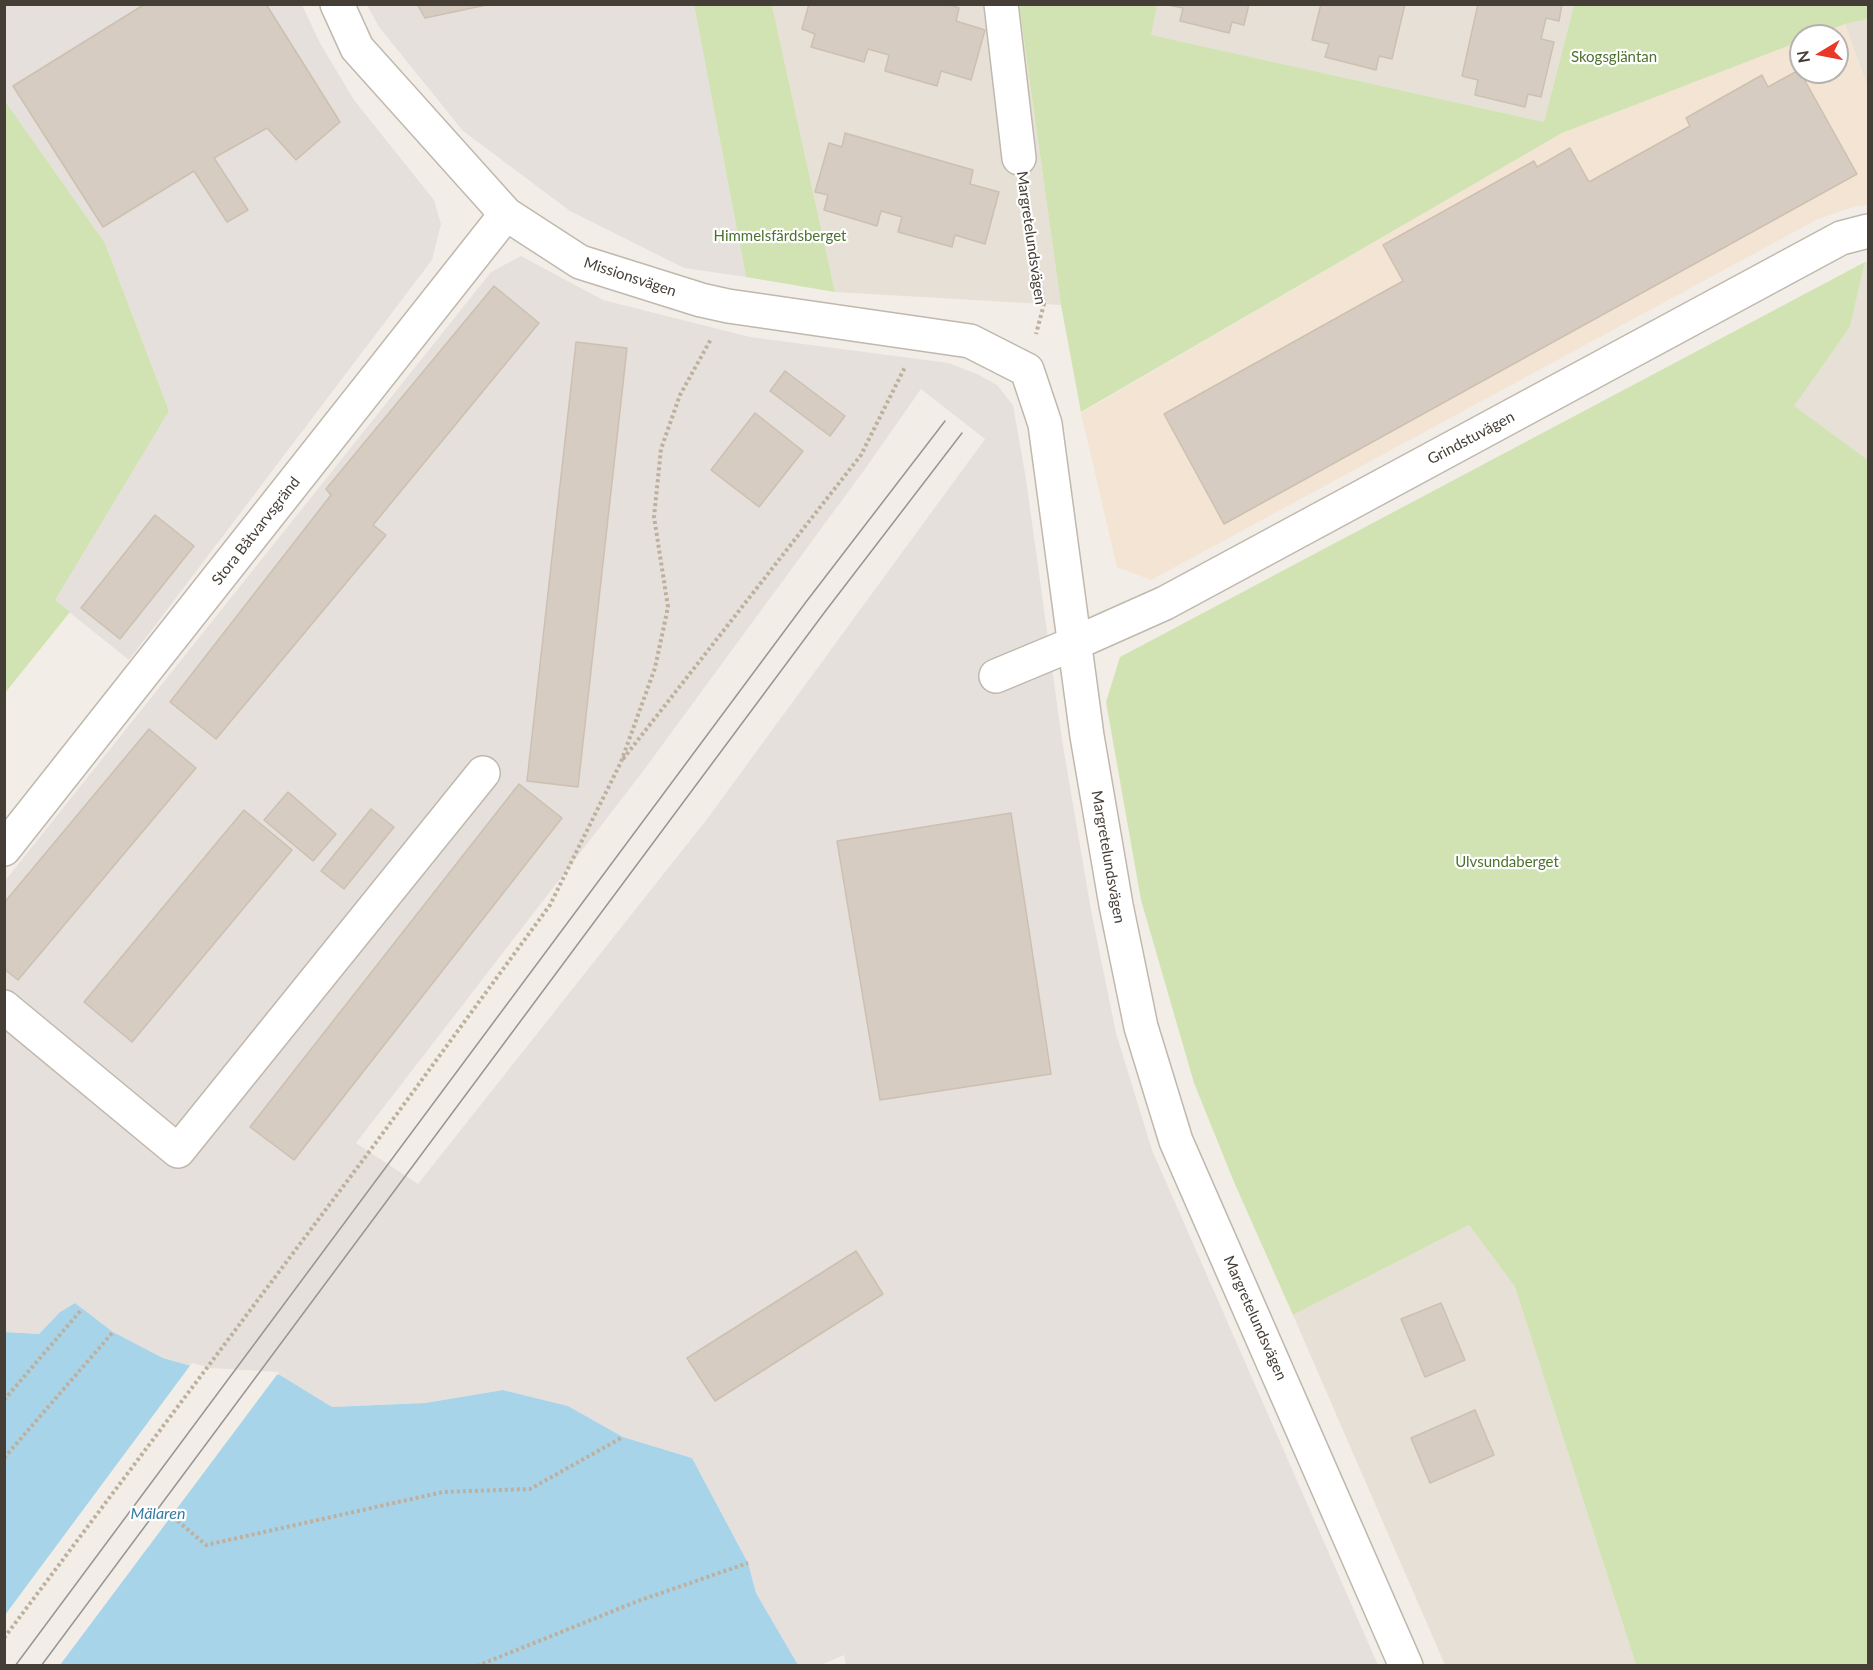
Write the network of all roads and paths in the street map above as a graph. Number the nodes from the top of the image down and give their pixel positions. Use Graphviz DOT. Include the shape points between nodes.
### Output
graph roads {
  1 [pos="337,4"];
  2 [pos="1001,4"];
  3 [pos="1019,158"];
  4 [pos="506,214"];
  5 [pos="1869,231"];
  6 [pos="728,306"];
  7 [pos="921,334"];
  8 [pos="1027,370"];
  9 [pos="1073,644"];
  10 [pos="996,676"];
  11 [pos="621,762"];
  12 [pos="483,773"];
  13 [pos="4,849"];
  14 [pos="4,1007"];
  15 [pos="82,1309"];
  16 [pos="113,1332"];
  17 [pos="4,1400"];
  18 [pos="623,1437"];
  19 [pos="4,1458"];
  20 [pos="173,1517"];
  21 [pos="748,1563"];
  22 [pos="4,1638"];
  23 [pos="477,1665"];
  24 [pos="1406,1665"];
  1 -- 4 [label="street, Missionsvägen" via="357,48"];
  2 -- 3 [label="street, Margretelundsvägen"];
  3 -- 8 [label="path, Margretelundsvägen" via="1044,304"];
  4 -- 6 [label="street, Missionsvägen" via="580,262"];
  4 -- 13 [label="street, Stora Båtvarvsgränd"];
  5 -- 9 [label="street, Grindstuvägen" via="1841,238 1165,603"];
  6 -- 7 [label="street, Missionsvägen"];
  6 -- 11 [label="path" via="680,395 662,449 654,517 668,607 655,668"];
  7 -- 8 [label="street, Missionsvägen" via="970,341"];
  7 -- 11 [label="path" via="861,454"];
  8 -- 9 [label="street, Margretelundsvägen" via="1045,424"];
  9 -- 10 [label="street, Grindstuvägen"];
  9 -- 24 [label="street, Margretelundsvägen" via="1116,905 1141,1027 1176,1140"];
  11 -- 22 [label="path" via="550,905"];
  12 -- 14 [label="street" via="178,1151"];
  15 -- 17 [label="path"];
  16 -- 19 [label="path"];
  18 -- 20 [label="path" via="530,1489 443,1492 206,1545"];
  21 -- 23 [label="path" via="638,1601"];
}
